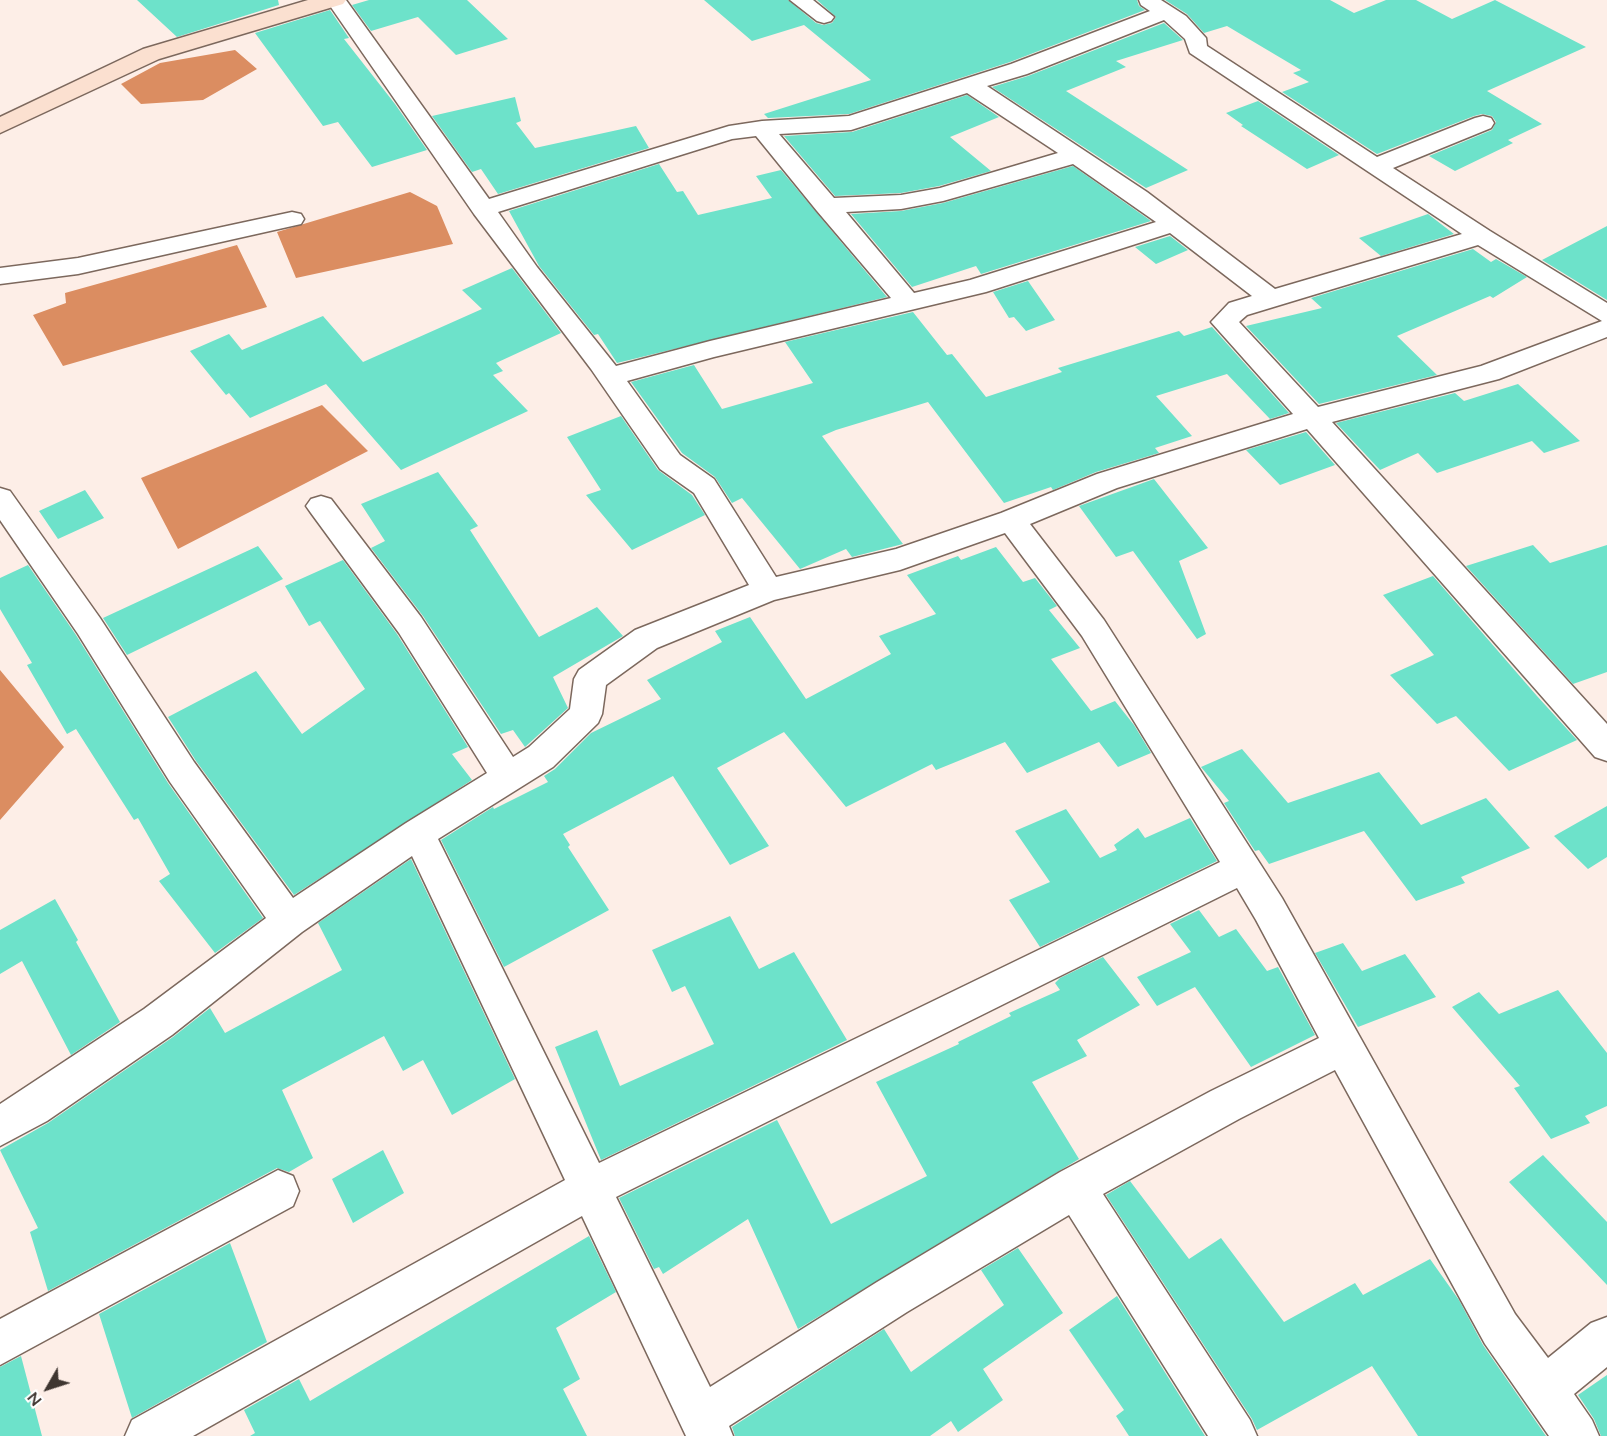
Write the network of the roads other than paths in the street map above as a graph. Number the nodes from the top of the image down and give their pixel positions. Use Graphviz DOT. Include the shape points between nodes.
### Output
graph roads {
  1 [pos="800,0"];
  2 [pos="1147,0"];
  3 [pos="325,1"];
  4 [pos="1166,12"];
  5 [pos="824,17"];
  6 [pos="969,84"];
  7 [pos="1483,123"];
  8 [pos="0,126"];
  9 [pos="762,128"];
  10 [pos="1078,155"];
  11 [pos="1374,167"];
  12 [pos="825,206"];
  13 [pos="482,209"];
  14 [pos="292,219"];
  15 [pos="1174,224"];
  16 [pos="1480,236"];
  17 [pos="0,276"];
  18 [pos="1270,298"];
  19 [pos="908,302"];
  20 [pos="1607,314"];
  21 [pos="1607,328"];
  22 [pos="610,376"];
  23 [pos="1314,417"];
  24 [pos="0,498"];
  25 [pos="321,506"];
  26 [pos="1011,520"];
  27 [pos="768,590"];
  28 [pos="1600,729"];
  29 [pos="508,777"];
  30 [pos="418,833"];
  31 [pos="1243,868"];
  32 [pos="289,921"];
  33 [pos="1343,1047"];
  34 [pos="0,1126"];
  35 [pos="1075,1187"];
  36 [pos="591,1188"];
  37 [pos="278,1191"];
  38 [pos="1607,1339"];
  39 [pos="0,1343"];
  40 [pos="1543,1390"];
  41 [pos="705,1427"];
  42 [pos="148,1436"];
  43 [pos="1234,1436"];
  44 [pos="1576,1436"];
  1 -- 5 [label="street"];
  2 -- 4 [label="street"];
  3 -- 8 [label="street" via="152,54"];
  3 -- 13 [label="street" via="402,91"];
  4 -- 6 [label="street" via="1019,69"];
  4 -- 11 [label="street" via="1195,38 1197,49"];
  6 -- 9 [label="street" via="851,123"];
  6 -- 10 [label="street"];
  7 -- 11 [label="street"];
  9 -- 12 [label="street"];
  9 -- 13 [label="street" via="729,134"];
  10 -- 12 [label="street" via="932,196 901,202"];
  10 -- 15 [label="street"];
  11 -- 16 [label="street"];
  12 -- 19 [label="street"];
  13 -- 22 [label="street"];
  14 -- 17 [label="street" via="78,266"];
  15 -- 18 [label="street"];
  15 -- 19 [label="street" via="976,286"];
  16 -- 18 [label="street"];
  16 -- 20 [label="street"];
  18 -- 23 [label="street" via="1238,309 1224,322"];
  19 -- 22 [label="street"];
  21 -- 23 [label="street" via="1489,373"];
  22 -- 27 [label="street" via="670,462 704,486"];
  23 -- 26 [label="street" via="1107,481"];
  23 -- 28 [label="street"];
  24 -- 32 [label="street" via="89,626 182,772"];
  25 -- 29 [label="street" via="410,625"];
  26 -- 27 [label="street" via="900,559"];
  26 -- 31 [label="street" via="1093,628"];
  27 -- 29 [label="street" via="646,639 590,679 586,714 541,757"];
  29 -- 30 [label="street"];
  30 -- 32 [label="street"];
  30 -- 36 [label="street"];
  31 -- 33 [label="street"];
  31 -- 36 [label="street"];
  32 -- 34 [label="street" via="158,1022"];
  33 -- 35 [label="street" via="1225,1105"];
  33 -- 40 [label="street" via="1500,1329"];
  35 -- 41 [label="street" via="892,1297"];
  35 -- 43 [label="street"];
  36 -- 41 [label="street"];
  36 -- 42 [label="street"];
  37 -- 39 [label="street"];
  38 -- 40 [label="street"];
  40 -- 44 [label="street"];
}
